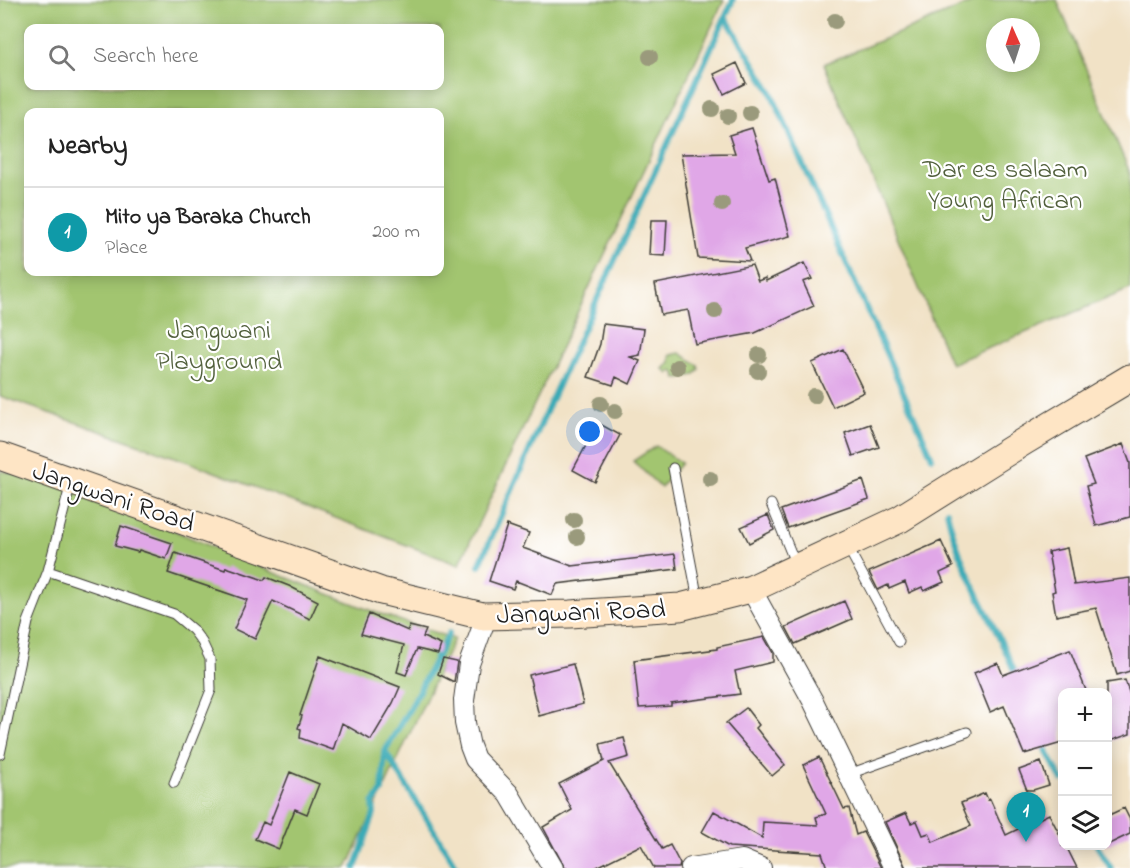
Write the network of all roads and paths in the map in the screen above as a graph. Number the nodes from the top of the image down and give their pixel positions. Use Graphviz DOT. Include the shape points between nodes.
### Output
graph roads {
  1 [pos="1130,378"];
  2 [pos="0,456"];
  3 [pos="673,468"];
  4 [pos="72,481"];
  5 [pos="771,504"];
  6 [pos="846,544"];
  7 [pos="797,567"];
  8 [pos="48,571"];
  9 [pos="751,589"];
  10 [pos="699,602"];
  11 [pos="483,616"];
  12 [pos="899,642"];
  13 [pos="967,732"];
  14 [pos="0,754"];
  15 [pos="849,774"];
  16 [pos="174,783"];
  17 [pos="553,868"];
  18 [pos="691,868"];
  19 [pos="761,868"];
  20 [pos="894,868"];
  1 -- 6 [label="street, Jangwani Road" via="900,519"];
  2 -- 4 [label="street, Jangwani Road"];
  3 -- 10 [label="lane"];
  4 -- 8 [label="lane"];
  4 -- 11 [label="street, Jangwani Road" via="381,591"];
  5 -- 7 [label="lane"];
  6 -- 7 [label="street, Jangwani Road"];
  6 -- 12 [label="lane"];
  7 -- 9 [label="street, Jangwani Road"];
  8 -- 14 [label="lane" via="28,622"];
  8 -- 16 [label="lane" via="174,614 202,642 210,659 212,690"];
  9 -- 10 [label="street, Jangwani Road"];
  9 -- 15 [label="street"];
  10 -- 11 [label="street, Jangwani Road" via="680,607"];
  11 -- 17 [label="street" via="469,664 464,700 470,746 475,759 508,794"];
  13 -- 15 [label="lane"];
  15 -- 20 [label="street"];
  18 -- 19 [label="street" via="742,860"];
}
